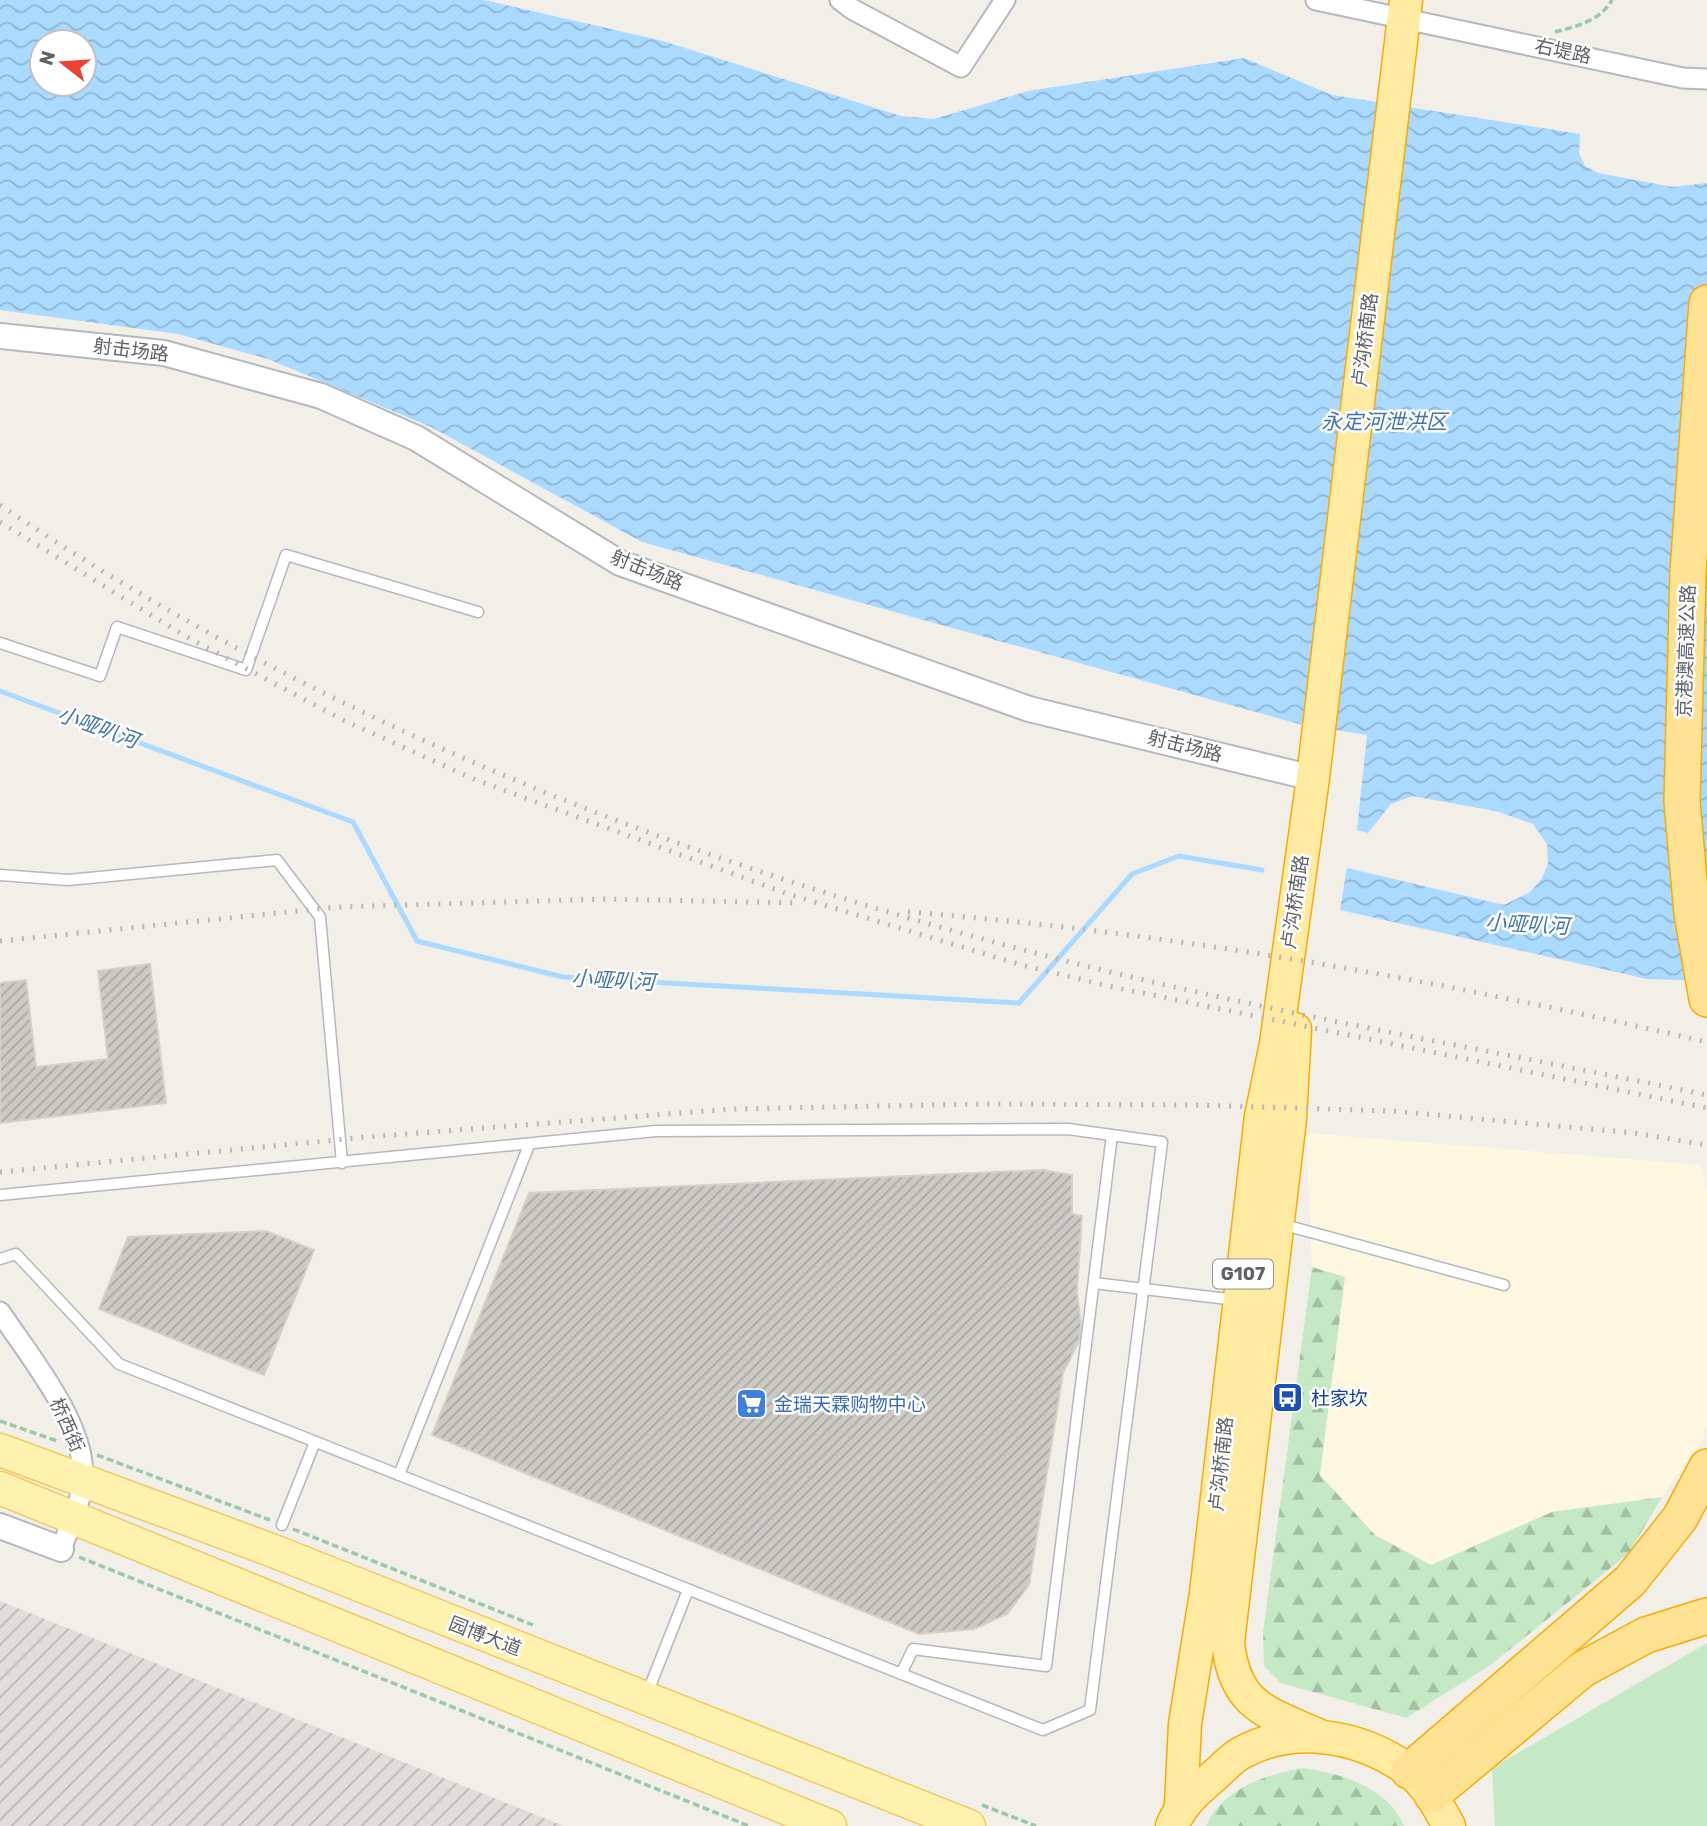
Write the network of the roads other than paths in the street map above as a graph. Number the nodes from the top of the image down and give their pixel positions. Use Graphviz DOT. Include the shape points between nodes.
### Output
graph roads {
  1 [pos="839,0"];
  2 [pos="1005,0"];
  3 [pos="1316,0"];
  4 [pos="1416,9"];
  5 [pos="1707,79"];
  6 [pos="1707,303"];
  7 [pos="0,336"];
  8 [pos="478,612"];
  9 [pos="0,643"];
  10 [pos="1322,746"];
  11 [pos="1313,778"];
  12 [pos="0,875"];
  13 [pos="1707,999"];
  14 [pos="1112,1135"];
  15 [pos="529,1145"];
  16 [pos="342,1163"];
  17 [pos="0,1195"];
  18 [pos="1278,1222"];
  19 [pos="0,1259"];
  20 [pos="1094,1283"];
  21 [pos="1504,1285"];
  22 [pos="1144,1288"];
  23 [pos="1240,1300"];
  24 [pos="0,1312"];
  25 [pos="315,1442"];
  26 [pos="0,1450"];
  27 [pos="1707,1467"];
  28 [pos="399,1475"];
  29 [pos="83,1480"];
  30 [pos="0,1488"];
  31 [pos="176,1514"];
  32 [pos="73,1516"];
  33 [pos="282,1524"];
  34 [pos="0,1526"];
  35 [pos="61,1549"];
  36 [pos="159,1552"];
  37 [pos="688,1590"];
  38 [pos="1707,1595"];
  39 [pos="1707,1616"];
  40 [pos="1646,1635"];
  41 [pos="901,1674"];
  42 [pos="646,1699"];
  43 [pos="1318,1735"];
  44 [pos="1420,1783"];
  45 [pos="1177,1815"];
  46 [pos="831,1826"];
  47 [pos="969,1826"];
  48 [pos="1449,1826"];
  1 -- 2 [label="street" via="961,66"];
  3 -- 4 [label="street"];
  4 -- 5 [label="street, 右堤路" via="1683,78"];
  4 -- 10 [label="highway, 卢沟桥南路 / G107" via="1406,57"];
  6 -- 13 [label="highway, 京港澳高速公路" via="1688,573 1682,802 1692,913"];
  7 -- 11 [label="street, 射击场路" via="164,353 321,396 416,438 620,563 1029,709"];
  8 -- 9 [label="lane" via="286,555 246,670 117,627 100,677"];
  10 -- 11 [label="highway, 卢沟桥南路 / G107"];
  10 -- 18 [label="highway, 卢沟桥南路 / G107"];
  11 -- 23 [label="highway, 卢沟桥南路 / G107" via="1276,1044 1261,1116"];
  12 -- 16 [label="lane" via="68,880 277,860 320,917"];
  14 -- 15 [label="lane" via="1068,1129 656,1131"];
  14 -- 20 [label="lane"];
  14 -- 22 [label="lane" via="1162,1142"];
  15 -- 16 [label="lane"];
  15 -- 28 [label="lane"];
  16 -- 17 [label="lane"];
  18 -- 21 [label="lane"];
  18 -- 43 [label="highway, 卢沟桥南路 / G107" via="1228,1642 1230,1669 1237,1685 1269,1714"];
  19 -- 25 [label="lane" via="16,1254 118,1364"];
  20 -- 22 [label="lane"];
  20 -- 41 [label="lane" via="1046,1666 913,1649"];
  22 -- 23 [label="lane"];
  22 -- 41 [label="lane" via="1090,1710 1043,1730"];
  23 -- 45 [label="highway, 卢沟桥南路 / G107"];
  24 -- 29 [label="street, 桥西街" via="60,1406 81,1449"];
  25 -- 28 [label="lane"];
  25 -- 33 [label="lane"];
  26 -- 29 [label="main road, 园博大道"];
  27 -- 44 [label="highway" via="1679,1518 1630,1581"];
  28 -- 37 [label="lane"];
  29 -- 31 [label="main road, 园博大道"];
  29 -- 32 [label="street, 桥西街"];
  30 -- 32 [label="main road"];
  31 -- 36 [label="main road" via="154,1518 148,1535"];
  31 -- 42 [label="main road, 园博大道"];
  32 -- 35 [label="street, 桥西街"];
  32 -- 36 [label="main road"];
  34 -- 35 [label="street"];
  36 -- 46 [label="main road" via="786,1812"];
  37 -- 41 [label="lane"];
  37 -- 42 [label="lane"];
  38 -- 40 [label="highway"];
  39 -- 40 [label="highway"];
  40 -- 44 [label="highway" via="1584,1669"];
  42 -- 47 [label="main road, 园博大道"];
  43 -- 44 [label="highway, G107" via="1366,1746"];
  43 -- 45 [label="highway, G107" via="1277,1739 1240,1754"];
  44 -- 48 [label="highway"];
}
